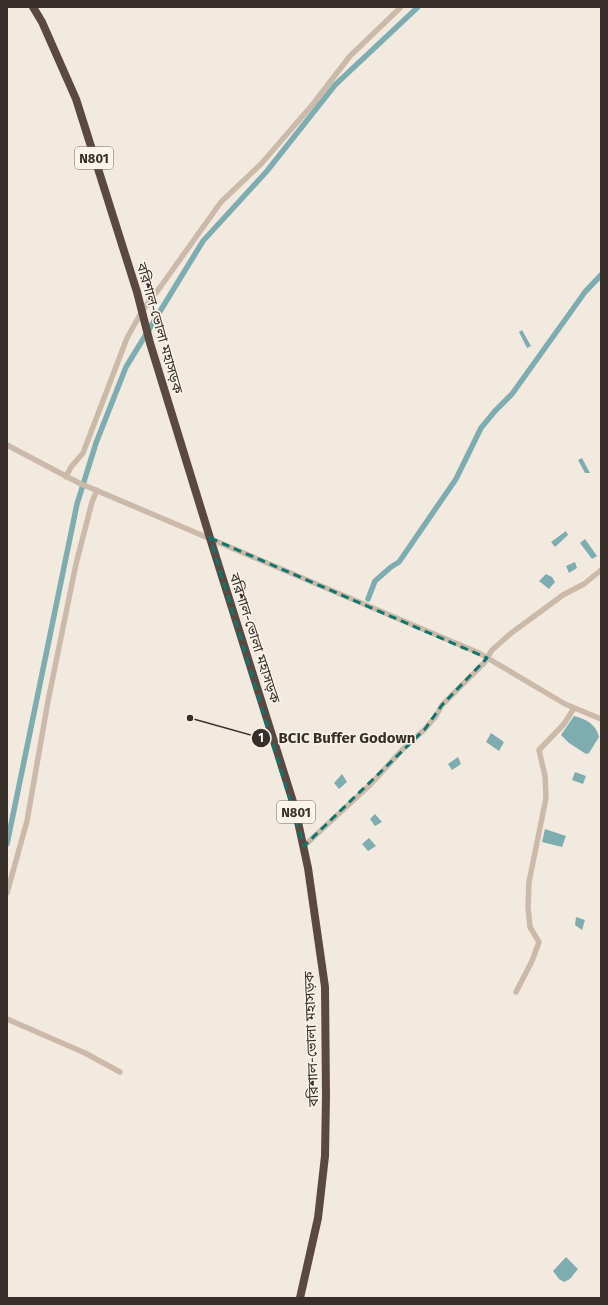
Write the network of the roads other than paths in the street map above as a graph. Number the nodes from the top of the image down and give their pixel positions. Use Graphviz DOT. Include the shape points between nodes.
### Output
graph roads {
  1 [pos="33,7"];
  2 [pos="401,7"];
  3 [pos="142,313"];
  4 [pos="7,445"];
  5 [pos="66,477"];
  6 [pos="94,489"];
  7 [pos="210,538"];
  8 [pos="601,570"];
  9 [pos="487,658"];
  10 [pos="574,708"];
  11 [pos="601,719"];
  12 [pos="304,846"];
  13 [pos="7,893"];
  14 [pos="516,992"];
  15 [pos="7,1019"];
  16 [pos="120,1072"];
  17 [pos="300,1298"];
  1 -- 3 [label="highway, বরিশাল-ভোলা মহাসড়ক / N801" via="76,99"];
  2 -- 3 [label="street" via="350,56 261,164 221,202"];
  3 -- 5 [label="street" via="127,338 83,452"];
  3 -- 7 [label="highway, বরিশাল-ভোলা মহাসড়ক / N801"];
  4 -- 5 [label="street"];
  5 -- 6 [label="street"];
  6 -- 7 [label="street"];
  6 -- 13 [label="street" via="48,701 27,821"];
  7 -- 9 [label="street"];
  7 -- 12 [label="highway, বরিশাল-ভোলা মহাসড়ক / N801" via="295,808"];
  8 -- 9 [label="street" via="510,634"];
  9 -- 10 [label="street"];
  9 -- 12 [label="street" via="442,705 425,730"];
  10 -- 11 [label="street"];
  10 -- 14 [label="street" via="564,724 539,750 545,776 546,798 529,882 528,907 530,927 539,942"];
  12 -- 17 [label="highway, বরিশাল-ভোলা মহাসড়ক / N801" via="325,987 326,1096 325,1156 318,1218"];
  15 -- 16 [label="street" via="85,1053"];
}
